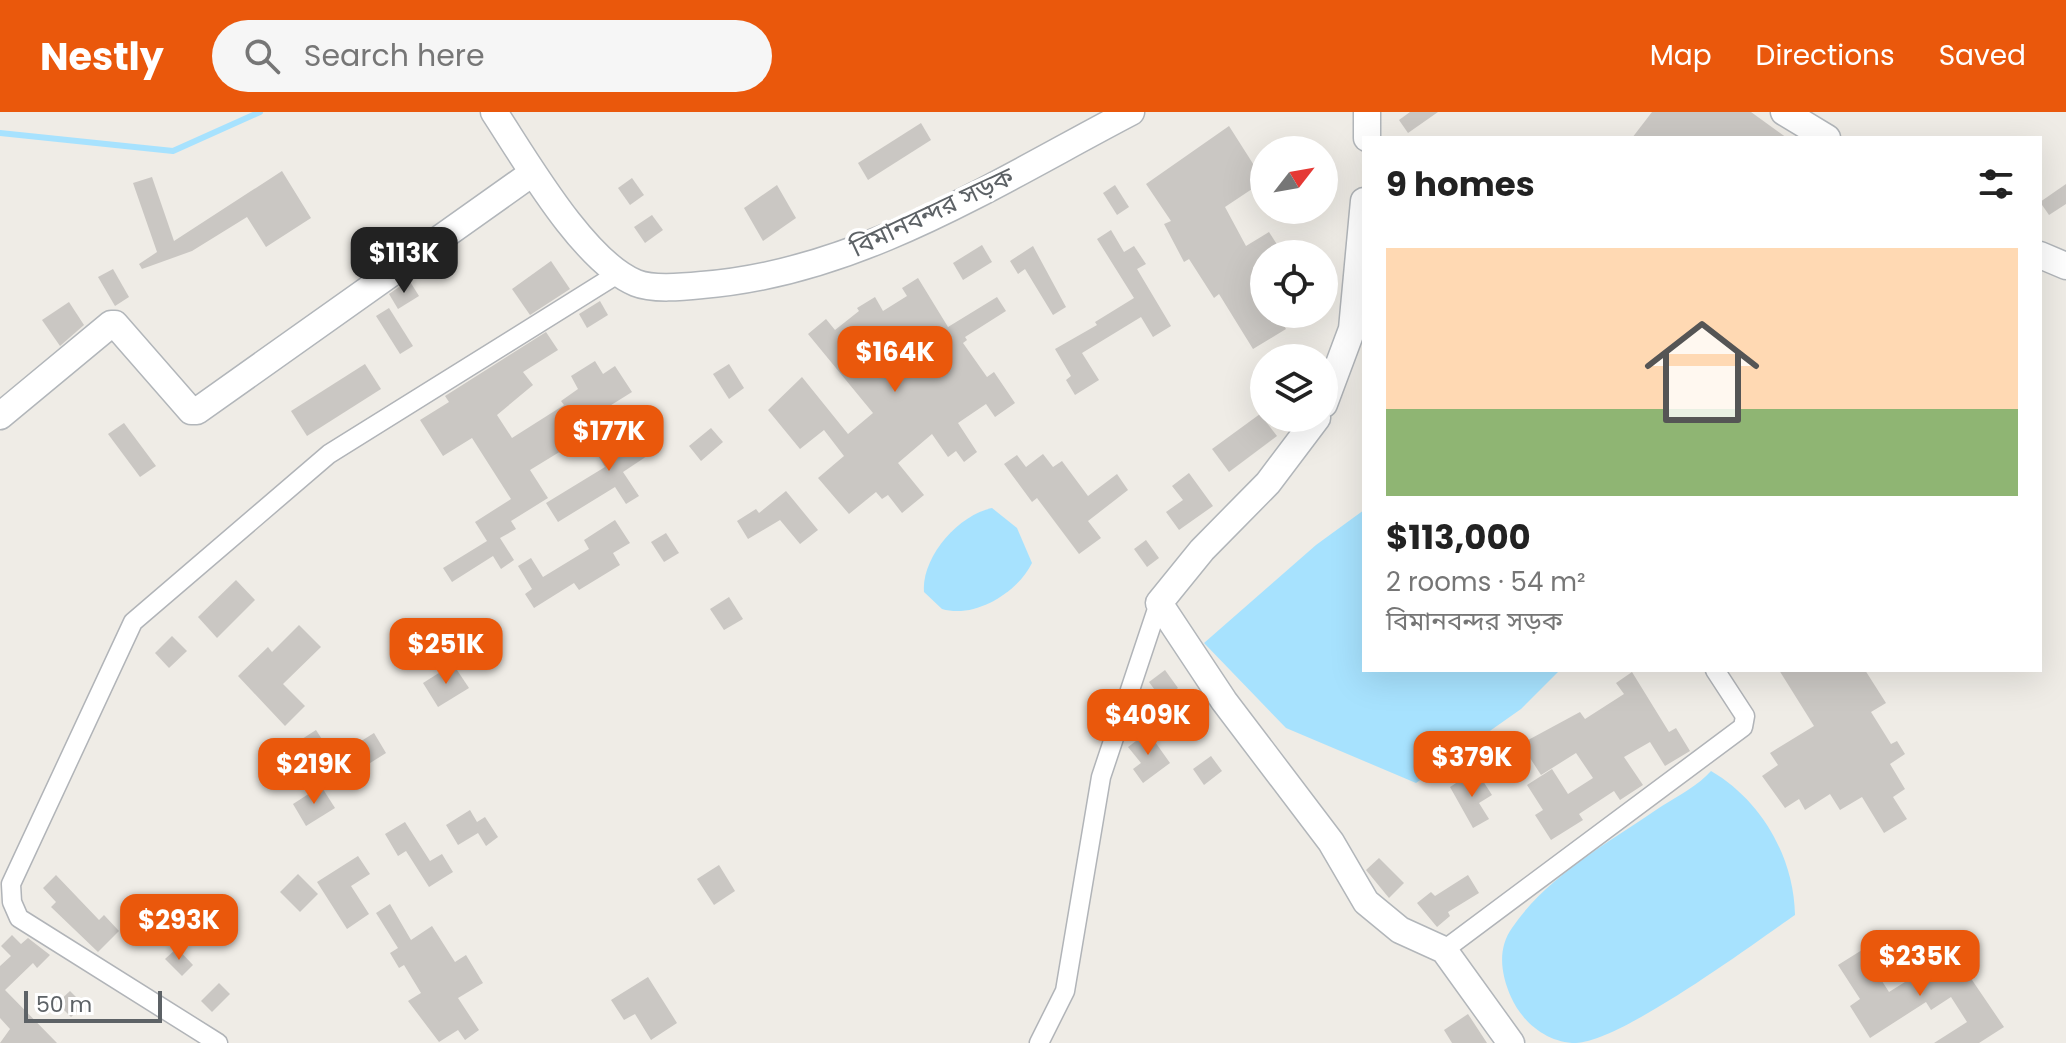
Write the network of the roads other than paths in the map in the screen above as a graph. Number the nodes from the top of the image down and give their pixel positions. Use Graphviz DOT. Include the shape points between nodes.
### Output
graph roads {
  1 [pos="494,112"];
  2 [pos="1131,112"];
  3 [pos="1367,112"];
  4 [pos="1784,112"];
  5 [pos="1367,136"];
  6 [pos="1824,136"];
  7 [pos="531,174"];
  8 [pos="1362,222"];
  9 [pos="619,273"];
  10 [pos="1338,366"];
  11 [pos="0,416"];
  12 [pos="1306,432"];
  13 [pos="1159,603"];
  14 [pos="1716,672"];
  15 [pos="1444,950"];
  16 [pos="218,1043"];
  17 [pos="1039,1043"];
  18 [pos="1511,1043"];
  1 -- 7 [label="main road, বিমানবন্দর সড়ক"];
  2 -- 9 [label="main road, বিমানবন্দর সড়ক" via="906,230 815,265 744,282 688,287 638,284"];
  3 -- 5 [label="main road"];
  4 -- 6 [label="main road"];
  7 -- 9 [label="main road, বিমানবন্দর সড়ক" via="577,232"];
  7 -- 11 [label="main road" via="197,411 191,411 111,324"];
  8 -- 10 [label="main road" via="1352,329"];
  9 -- 16 [label="street" via="329,454 133,622 11,884 12,902 19,918"];
  12 -- 13 [label="main road" via="1268,483"];
  13 -- 15 [label="main road" via="1224,701 1331,842 1366,902 1400,930"];
  13 -- 17 [label="street" via="1101,777 1065,991"];
  14 -- 15 [label="street" via="1745,716 1743,727"];
  15 -- 18 [label="main road"];
}
